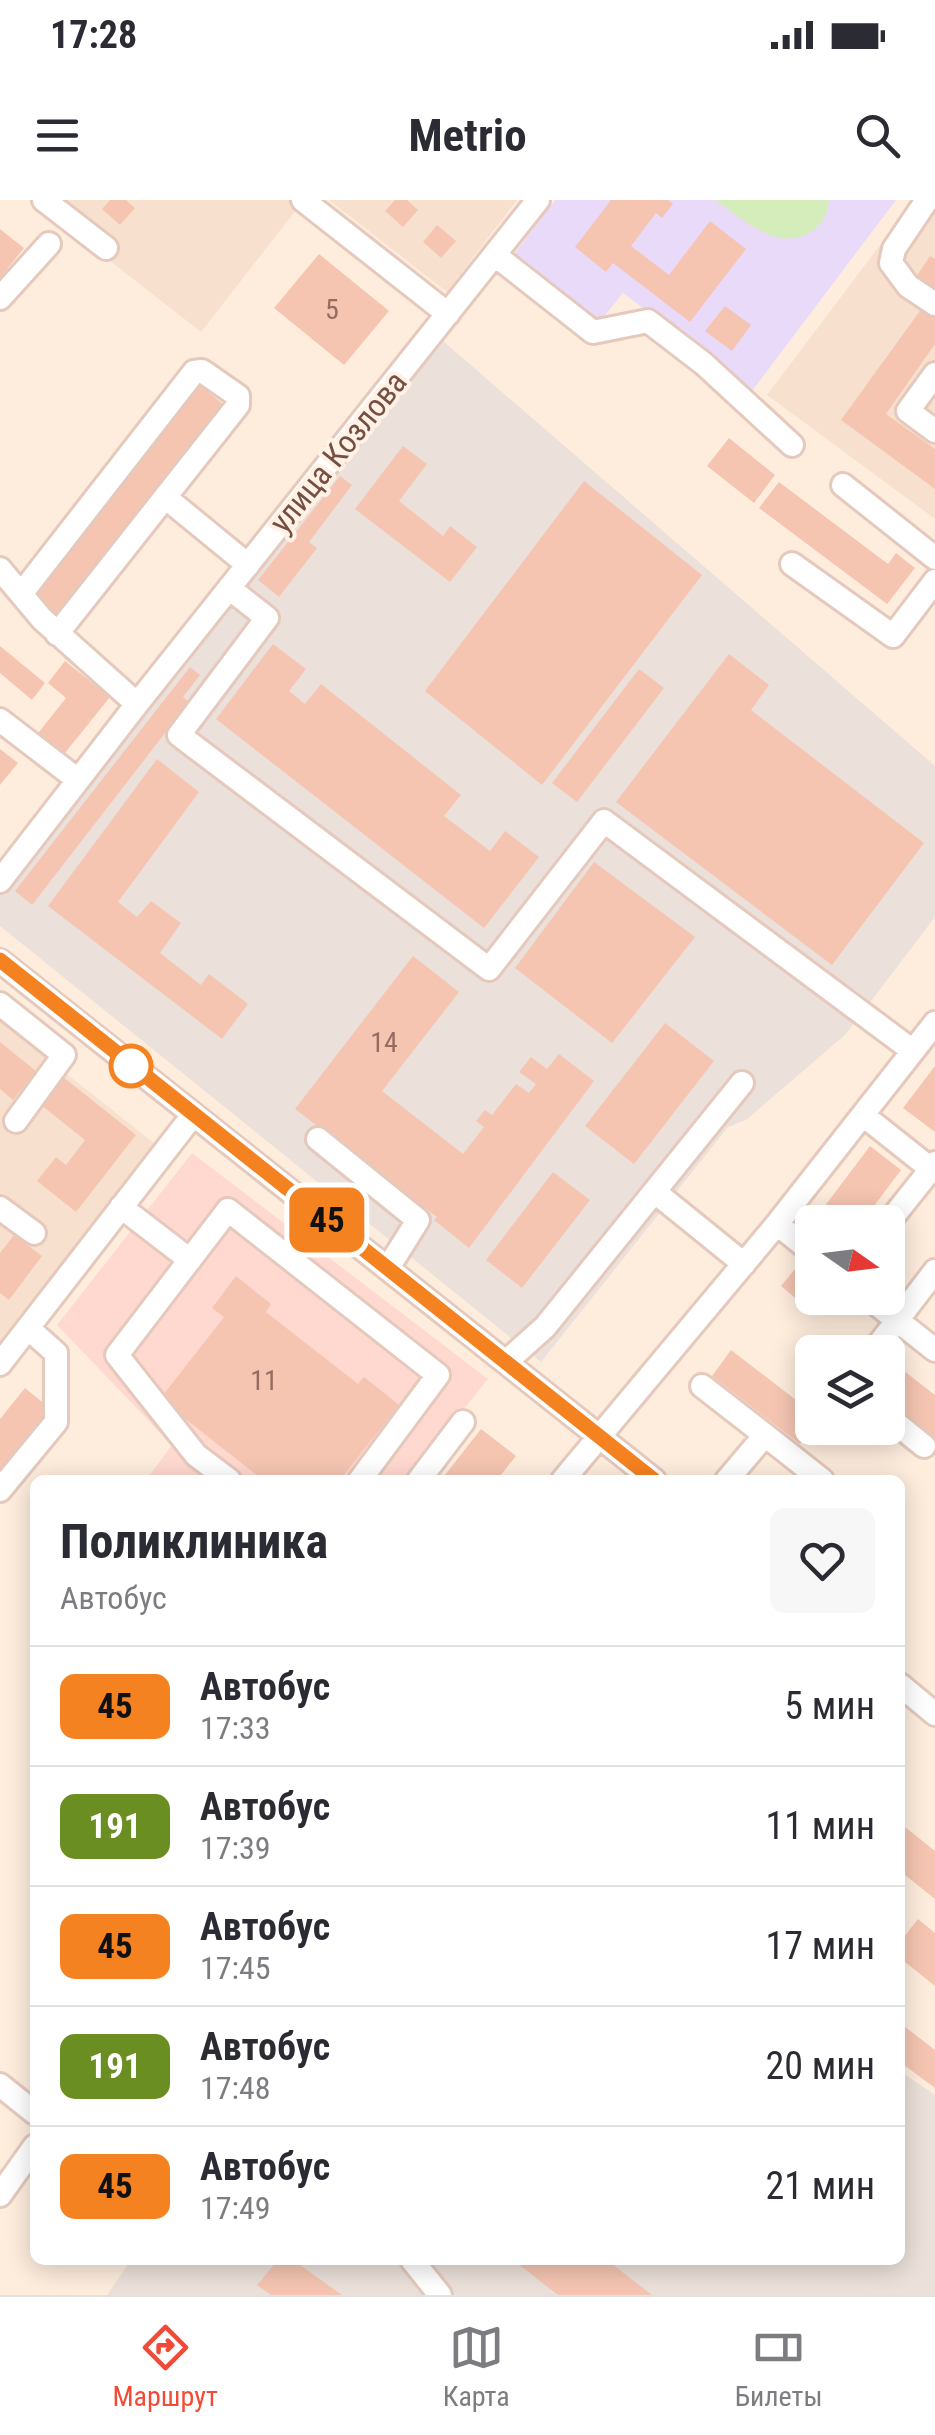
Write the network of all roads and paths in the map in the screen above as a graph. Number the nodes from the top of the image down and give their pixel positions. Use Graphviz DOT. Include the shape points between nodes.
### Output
graph roads {
  1 [pos="44,200"];
  2 [pos="303,200"];
  3 [pos="538,200"];
  4 [pos="927,200"];
  5 [pos="50,244"];
  6 [pos="106,248"];
  7 [pos="495,255"];
  8 [pos="0,298"];
  9 [pos="935,304"];
  10 [pos="448,314"];
  11 [pos="935,374"];
  12 [pos="935,430"];
  13 [pos="792,445"];
  14 [pos="842,485"];
  15 [pos="165,497"];
  16 [pos="935,558"];
  17 [pos="792,564"];
  18 [pos="248,565"];
  19 [pos="0,570"];
  20 [pos="935,582"];
  21 [pos="229,588"];
  22 [pos="21,594"];
  23 [pos="57,634"];
  24 [pos="136,704"];
  25 [pos="0,720"];
  26 [pos="78,780"];
  27 [pos="0,881"];
  28 [pos="0,960"];
  29 [pos="0,1004"];
  30 [pos="935,1023"];
  31 [pos="913,1051"];
  32 [pos="742,1083"];
  33 [pos="192,1115"];
  34 [pos="862,1115"];
  35 [pos="16,1121"];
  36 [pos="318,1139"];
  37 [pos="933,1166"];
  38 [pos="655,1192"];
  39 [pos="902,1205"];
  40 [pos="121,1207"];
  41 [pos="0,1208"];
  42 [pos="777,1224"];
  43 [pos="34,1233"];
  44 [pos="795,1238"];
  45 [pos="190,1260"];
  46 [pos="744,1264"];
  47 [pos="388,1268"];
  48 [pos="935,1271"];
  49 [pos="891,1315"];
  50 [pos="896,1319"];
  51 [pos="28,1328"];
  52 [pos="885,1335"];
  53 [pos="935,1350"];
  54 [pos="507,1361"];
  55 [pos="0,1364"];
  56 [pos="702,1386"];
  57 [pos="462,1422"];
  58 [pos="905,1431"];
  59 [pos="765,1435"];
  60 [pos="601,1436"];
  61 [pos="924,1446"];
  62 [pos="222,1475"];
  63 [pos="367,1475"];
  64 [pos="423,1475"];
  65 [pos="566,1475"];
  66 [pos="648,1475"];
  67 [pos="731,1475"];
  68 [pos="816,1475"];
  69 [pos="0,1490"];
  70 [pos="905,1698"];
  71 [pos="935,1714"];
  72 [pos="0,2086"];
  73 [pos="30,2109"];
  74 [pos="30,2153"];
  75 [pos="0,2196"];
  76 [pos="416,2265"];
  77 [pos="440,2295"];
  1 -- 6 [label="street"];
  2 -- 10 [label="street"];
  3 -- 7 [label="street, улица Козлова"];
  4 -- 9 [label="street" via="891,263 908,286"];
  5 -- 8 [label="street"];
  7 -- 10 [label="street, улица Козлова"];
  7 -- 13 [label="street" via="593,332 648,320"];
  10 -- 18 [label="street, улица Козлова"];
  11 -- 12 [label="street" via="908,411"];
  14 -- 16 [label="street"];
  15 -- 18 [label="street"];
  15 -- 22 [label="street" via="238,405 238,396 202,371 194,372"];
  15 -- 23 [label="street"];
  17 -- 20 [label="street" via="892,636"];
  18 -- 21 [label="street, улица Козлова"];
  19 -- 22 [label="street"];
  21 -- 24 [label="street, улица Козлова"];
  21 -- 31 [label="street" via="267,618 179,735 489,969 604,822"];
  22 -- 23 [label="street"];
  23 -- 24 [label="street"];
  24 -- 26 [label="street, улица Козлова"];
  25 -- 26 [label="street"];
  26 -- 27 [label="street, улица Козлова"];
  28 -- 33 [label="street"];
  29 -- 35 [label="street" via="64,1055"];
  30 -- 31 [label="street"];
  31 -- 34 [label="street"];
  32 -- 38 [label="street"];
  33 -- 40 [label="street"];
  33 -- 47 [label="street"];
  34 -- 37 [label="street"];
  34 -- 42 [label="street"];
  36 -- 47 [label="street" via="418,1220"];
  37 -- 39 [label="street"];
  38 -- 46 [label="street"];
  38 -- 54 [label="street" via="545,1327"];
  40 -- 45 [label="street"];
  40 -- 51 [label="street"];
  41 -- 43 [label="street"];
  42 -- 44 [label="street"];
  42 -- 46 [label="street"];
  45 -- 62 [label="street" via="117,1354 196,1455"];
  45 -- 63 [label="street" via="228,1210 438,1375"];
  46 -- 60 [label="street"];
  47 -- 54 [label="street"];
  48 -- 50 [label="street"];
  49 -- 50 [label="street"];
  50 -- 52 [label="street"];
  50 -- 53 [label="street"];
  51 -- 55 [label="street"];
  51 -- 69 [label="street" via="56,1353 56,1422"];
  54 -- 60 [label="street"];
  56 -- 59 [label="street"];
  57 -- 64 [label="street"];
  58 -- 61 [label="street"];
  59 -- 67 [label="street"];
  59 -- 68 [label="street"];
  60 -- 65 [label="street"];
  60 -- 66 [label="street"];
  70 -- 71 [label="street"];
  72 -- 73 [label="street"];
  74 -- 75 [label="street"];
  76 -- 77 [label="street"];
}
